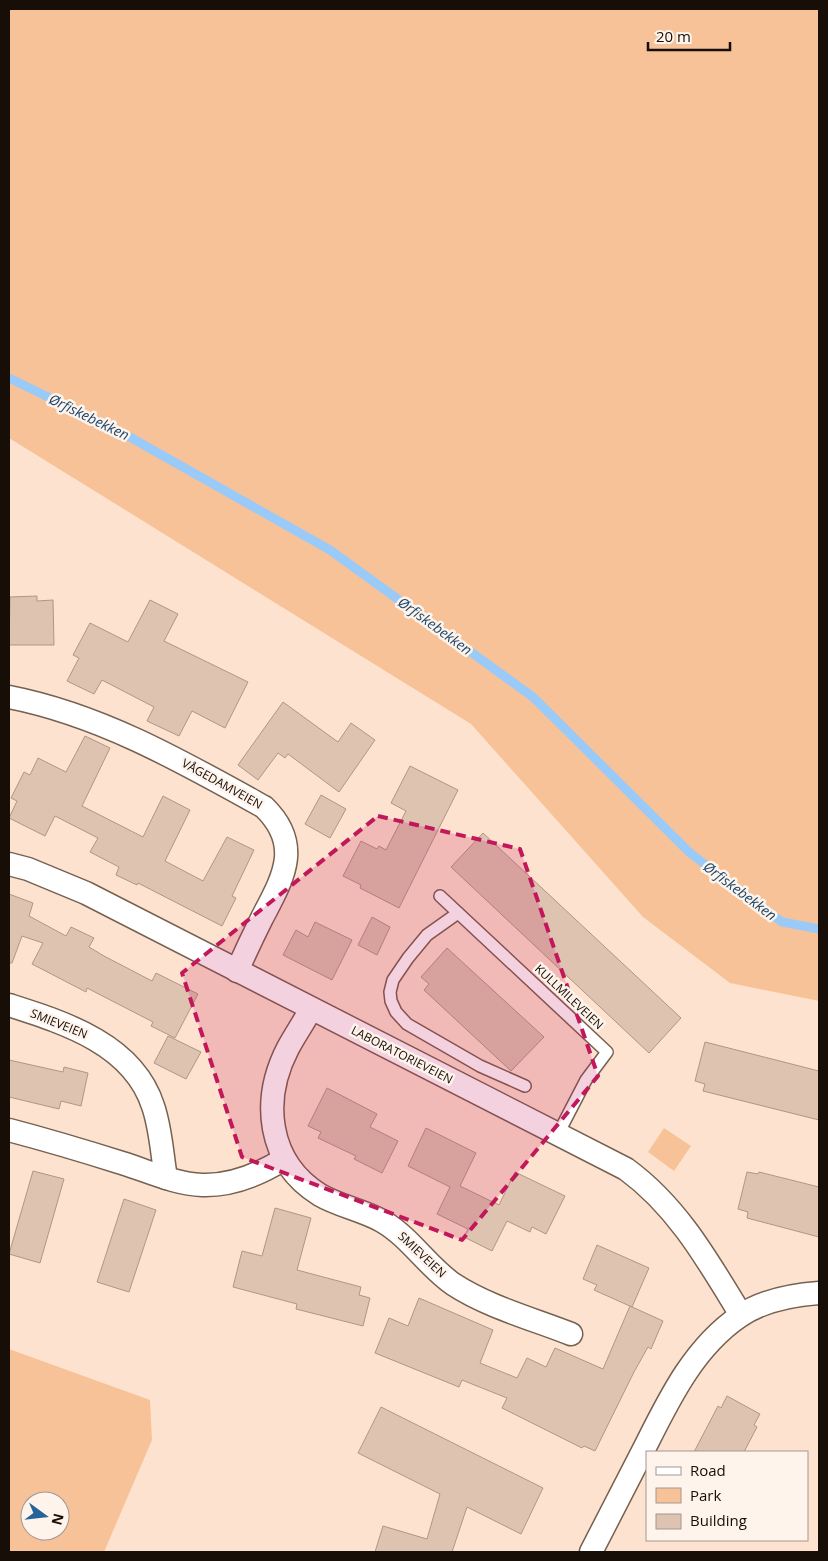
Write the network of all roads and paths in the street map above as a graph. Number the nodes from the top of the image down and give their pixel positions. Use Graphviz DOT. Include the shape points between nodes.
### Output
graph roads {
  1 [pos="9,697"];
  2 [pos="9,864"];
  3 [pos="440,896"];
  4 [pos="458,913"];
  5 [pos="237,971"];
  6 [pos="9,1005"];
  7 [pos="311,1009"];
  8 [pos="525,1086"];
  9 [pos="9,1130"];
  10 [pos="558,1134"];
  11 [pos="284,1159"];
  12 [pos="166,1178"];
  13 [pos="819,1293"];
  14 [pos="741,1314"];
  15 [pos="571,1334"];
  16 [pos="591,1552"];
  1 -- 5 [label="street, VÅGEDAMVEIEN" via="120,732 191,766 264,807 275,817 285,839 287,864"];
  2 -- 5 [label="street, LABORATORIEVEIEN" via="86,893"];
  3 -- 4 [label="lane, KULLMILEVEIEN"];
  4 -- 8 [label="lane" via="427,935 393,980 390,992 396,1012 407,1024 480,1066"];
  4 -- 10 [label="lane, KULLMILEVEIEN" via="607,1052 586,1080"];
  5 -- 7 [label="street, LABORATORIEVEIEN"];
  6 -- 12 [label="street, SMIEVEIEN" via="83,1032 110,1049 132,1069 154,1107"];
  7 -- 10 [label="street, LABORATORIEVEIEN"];
  7 -- 11 [label="street, SMIEVEIEN" via="288,1049 273,1092 271,1120"];
  9 -- 12 [label="street"];
  10 -- 14 [label="street, LABORATORIEVEIEN" via="626,1169 661,1198 692,1238"];
  11 -- 12 [label="street" via="265,1171 222,1184 202,1185"];
  11 -- 15 [label="street, SMIEVEIEN" via="310,1189 382,1221 457,1286"];
  13 -- 14 [label="street" via="772,1301"];
  14 -- 16 [label="street" via="715,1335 689,1368 666,1405"];
}
